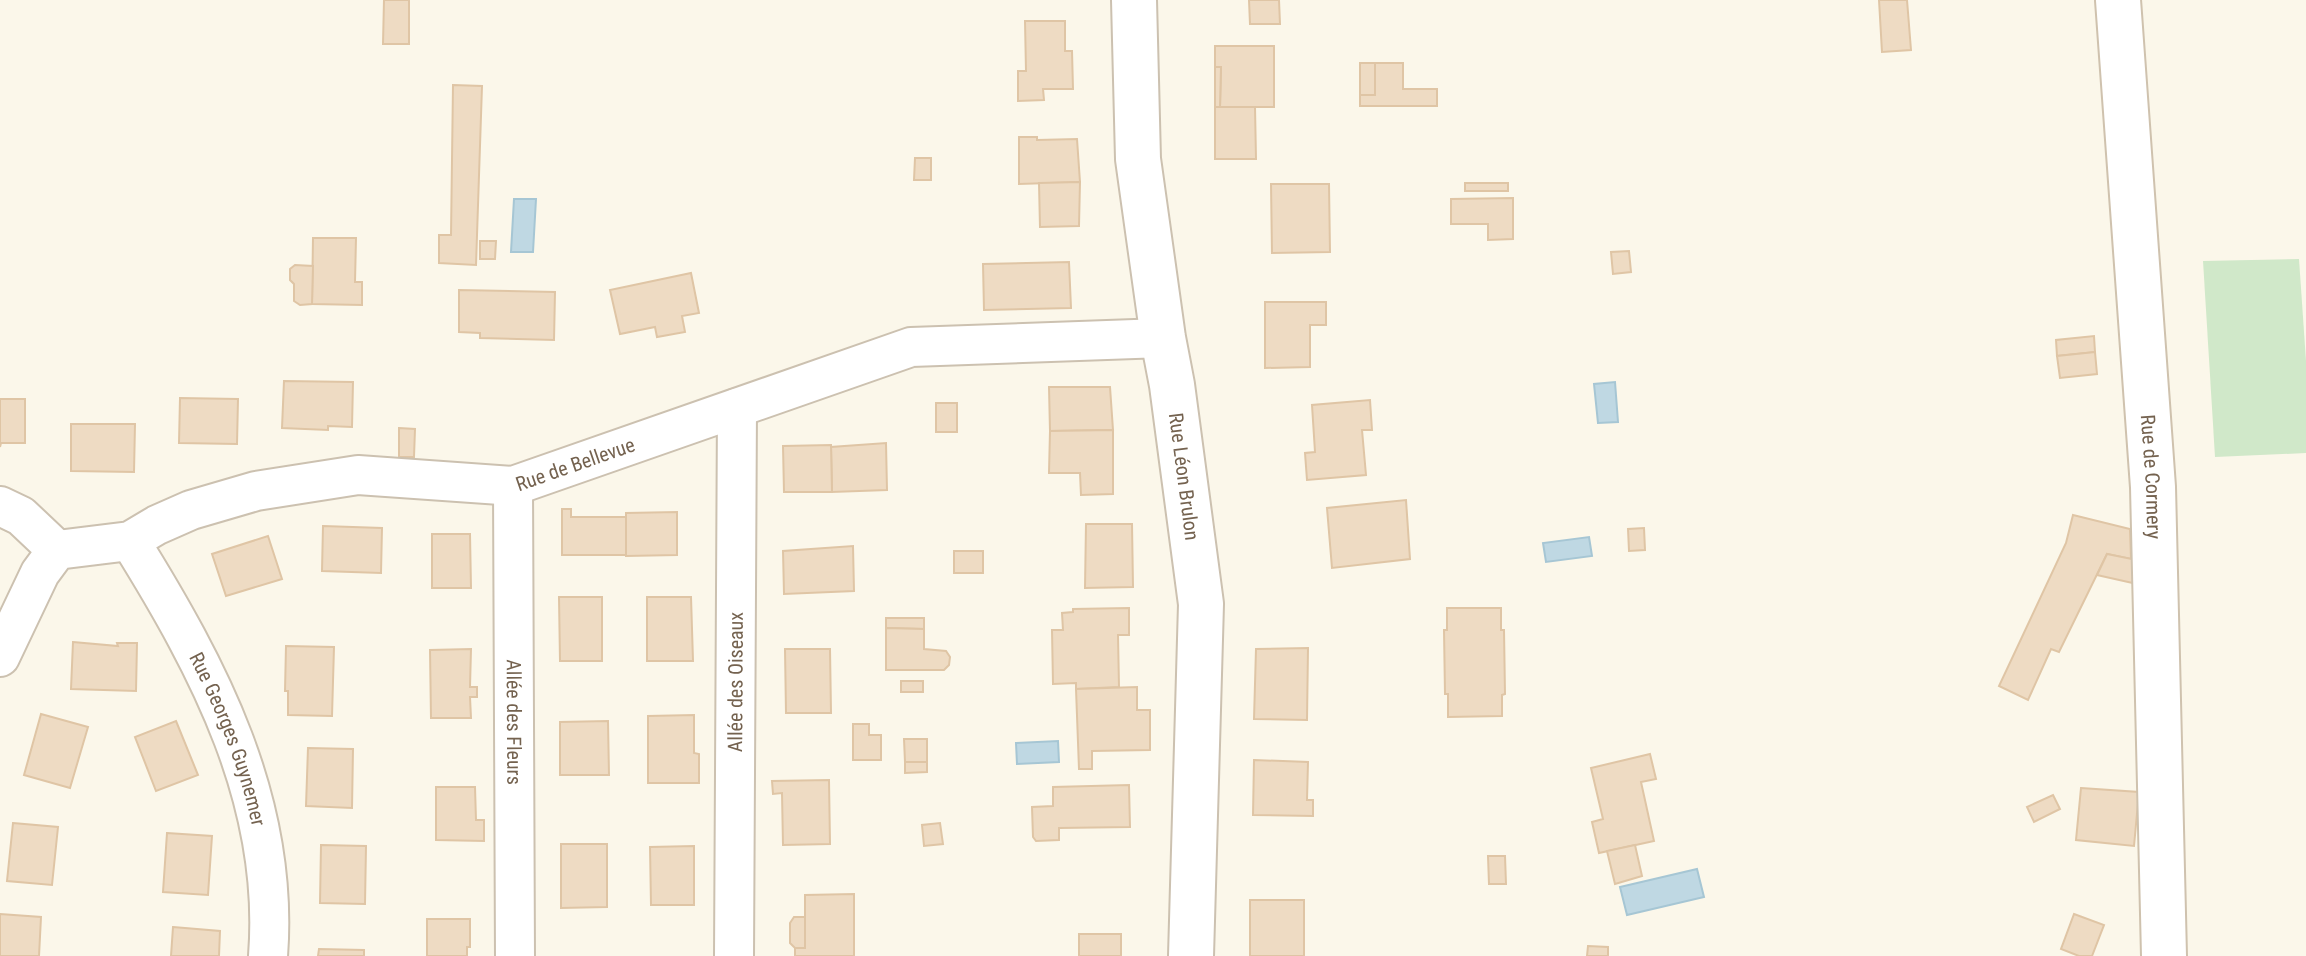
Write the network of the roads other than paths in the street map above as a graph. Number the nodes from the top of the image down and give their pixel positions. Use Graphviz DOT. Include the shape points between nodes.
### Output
graph roads {
  1 [pos="1134,0"];
  2 [pos="2118,0"];
  3 [pos="1163,338"];
  4 [pos="737,408"];
  5 [pos="513,486"];
  6 [pos="0,506"];
  7 [pos="130,541"];
  8 [pos="57,550"];
  9 [pos="0,657"];
  10 [pos="268,956"];
  11 [pos="515,956"];
  12 [pos="734,956"];
  13 [pos="1191,956"];
  14 [pos="2164,956"];
  1 -- 3 [label="street, Rue Léon Brulon" via="1138,159"];
  2 -- 14 [label="street, Rue de Cormery" via="2153,487"];
  3 -- 4 [label="street, Rue de Bellevue" via="911,347"];
  3 -- 13 [label="street, Rue Léon Brulon" via="1201,604"];
  4 -- 5 [label="street, Rue de Bellevue"];
  4 -- 12 [label="street, Allée des Oiseaux"];
  5 -- 7 [label="street, Rue de Bellevue" via="358,475 256,491 191,510"];
  5 -- 11 [label="street, Allée des Fleurs"];
  6 -- 8 [label="street" via="21,516"];
  7 -- 8 [label="street, Rue de Bellevue"];
  7 -- 10 [label="street, Rue Georges Guynemer" via="200,660 253,793 265,865"];
  8 -- 9 [label="street"];
}
